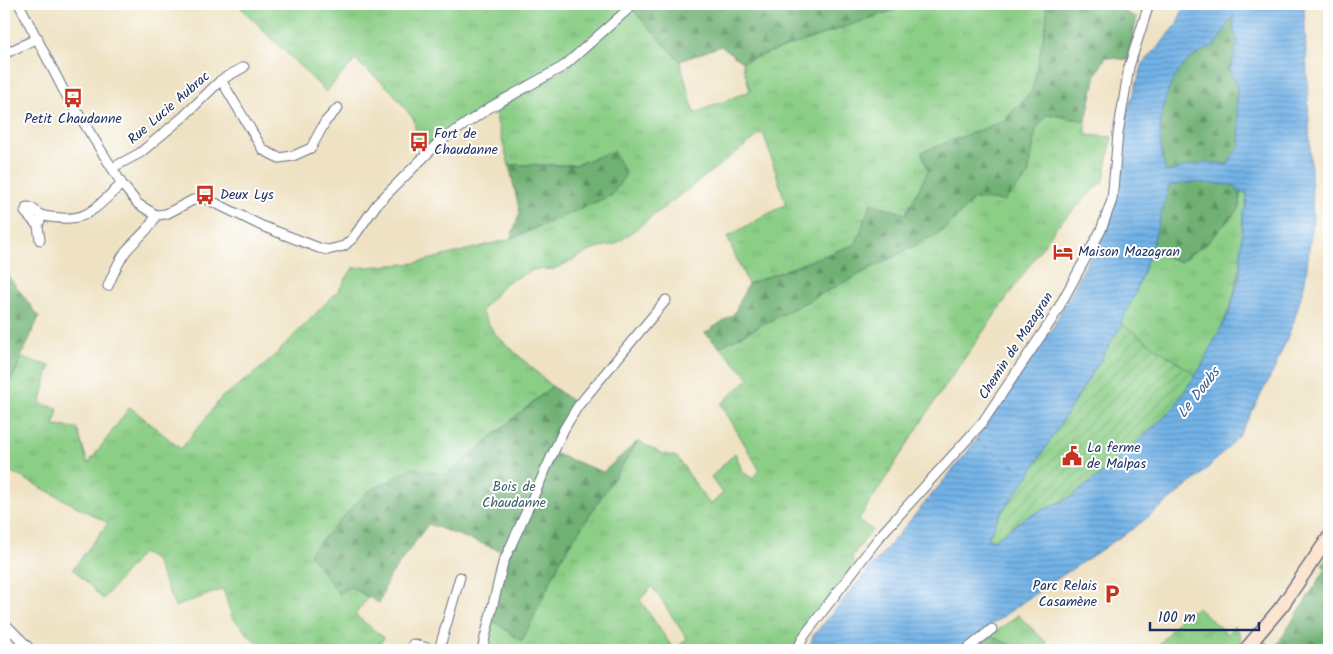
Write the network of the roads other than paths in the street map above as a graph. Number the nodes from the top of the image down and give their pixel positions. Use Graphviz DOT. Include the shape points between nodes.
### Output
graph roads {
  1 [pos="19,4"];
  2 [pos="634,4"];
  3 [pos="1149,4"];
  4 [pos="38,38"];
  5 [pos="4,54"];
  6 [pos="244,67"];
  7 [pos="221,80"];
  8 [pos="338,108"];
  9 [pos="112,168"];
  10 [pos="122,184"];
  11 [pos="156,215"];
  12 [pos="43,216"];
  13 [pos="38,226"];
  14 [pos="40,240"];
  15 [pos="108,286"];
  16 [pos="666,300"];
  17 [pos="1329,537"];
  18 [pos="460,577"];
  19 [pos="4,623"];
  20 [pos="992,628"];
  21 [pos="31,650"];
  22 [pos="411,650"];
  23 [pos="435,650"];
  24 [pos="439,650"];
  25 [pos="482,650"];
  26 [pos="797,650"];
  27 [pos="966,650"];
  28 [pos="1245,650"];
  1 -- 4 [label="street"];
  2 -- 11 [label="street" via="564,66 489,108 438,142 377,204 344,246 328,250 319,248 262,226 207,199 193,200 166,214"];
  3 -- 26 [label="street, Chemin de Mazagran" via="1129,66 1112,200 1101,230 1054,318 982,423 880,536 804,636"];
  4 -- 5 [label="street"];
  4 -- 9 [label="street" via="64,91"];
  6 -- 7 [label="street, Rue Lucie Aubrac"];
  7 -- 8 [label="street" via="263,150 279,158 311,148 325,122"];
  7 -- 9 [label="street, Rue Lucie Aubrac" via="140,153"];
  9 -- 10 [label="street"];
  10 -- 11 [label="street" via="138,204"];
  10 -- 12 [label="street" via="84,217"];
  11 -- 15 [label="street" via="152,224 126,251"];
  12 -- 13 [label="street"];
  12 -- 13 [label="street" via="30,207 25,208"];
  13 -- 14 [label="street"];
  16 -- 25 [label="street" via="578,406 564,429 503,563"];
  17 -- 28 [label="main road" via="1282,606"];
  18 -- 24 [label="street"];
  19 -- 21 [label="street"];
  20 -- 27 [label="street"];
  22 -- 23 [label="street" via="413,644"];
}
